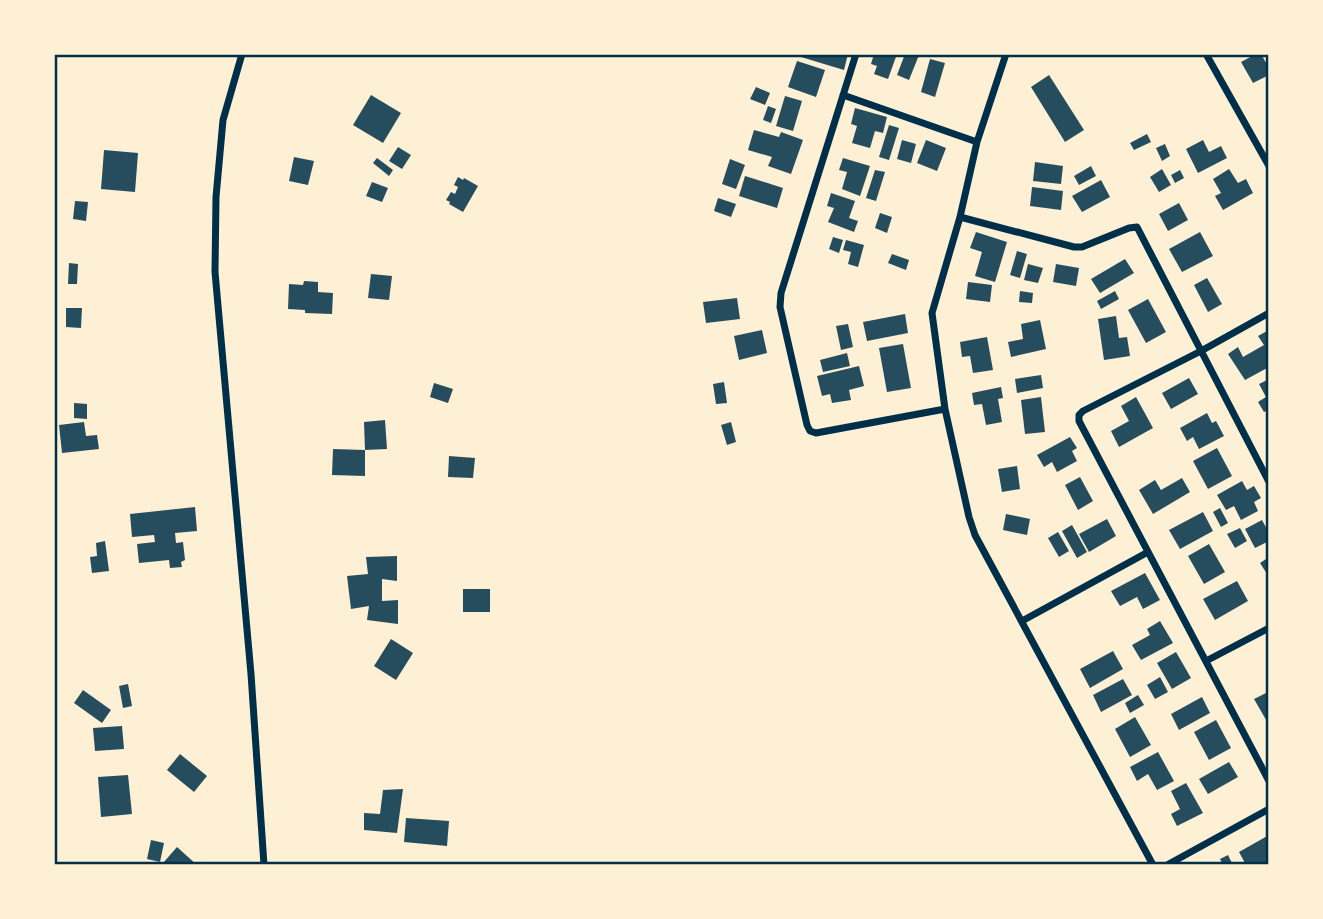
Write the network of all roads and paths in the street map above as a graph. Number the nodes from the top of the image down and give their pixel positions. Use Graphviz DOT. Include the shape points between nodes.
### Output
graph roads {
  1 [pos="242,54"];
  2 [pos="856,54"];
  3 [pos="1006,54"];
  4 [pos="1206,54"];
  5 [pos="843,95"];
  6 [pos="977,142"];
  7 [pos="1269,166"];
  8 [pos="960,217"];
  9 [pos="1269,313"];
  10 [pos="1201,351"];
  11 [pos="945,409"];
  12 [pos="1269,482"];
  13 [pos="1149,552"];
  14 [pos="1022,621"];
  15 [pos="1269,628"];
  16 [pos="1206,661"];
  17 [pos="1269,781"];
  18 [pos="1269,809"];
  19 [pos="264,865"];
  20 [pos="1153,865"];
  21 [pos="1167,865"];
  1 -- 19 [label="street" via="223,120 215,272"];
  2 -- 5 [label="street"];
  3 -- 6 [label="street"];
  4 -- 7 [label="street"];
  5 -- 6 [label="street"];
  5 -- 11 [label="street" via="781,293 780,307 807,425 816,433"];
  6 -- 8 [label="street"];
  8 -- 10 [label="street" via="1074,247 1135,227"];
  8 -- 11 [label="street" via="932,313"];
  9 -- 10 [label="street"];
  10 -- 12 [label="street"];
  10 -- 13 [label="street" via="1079,415"];
  11 -- 14 [label="street" via="972,526"];
  13 -- 14 [label="street"];
  13 -- 16 [label="street"];
  14 -- 20 [label="street"];
  15 -- 16 [label="street"];
  16 -- 17 [label="street"];
  18 -- 21 [label="street"];
}
